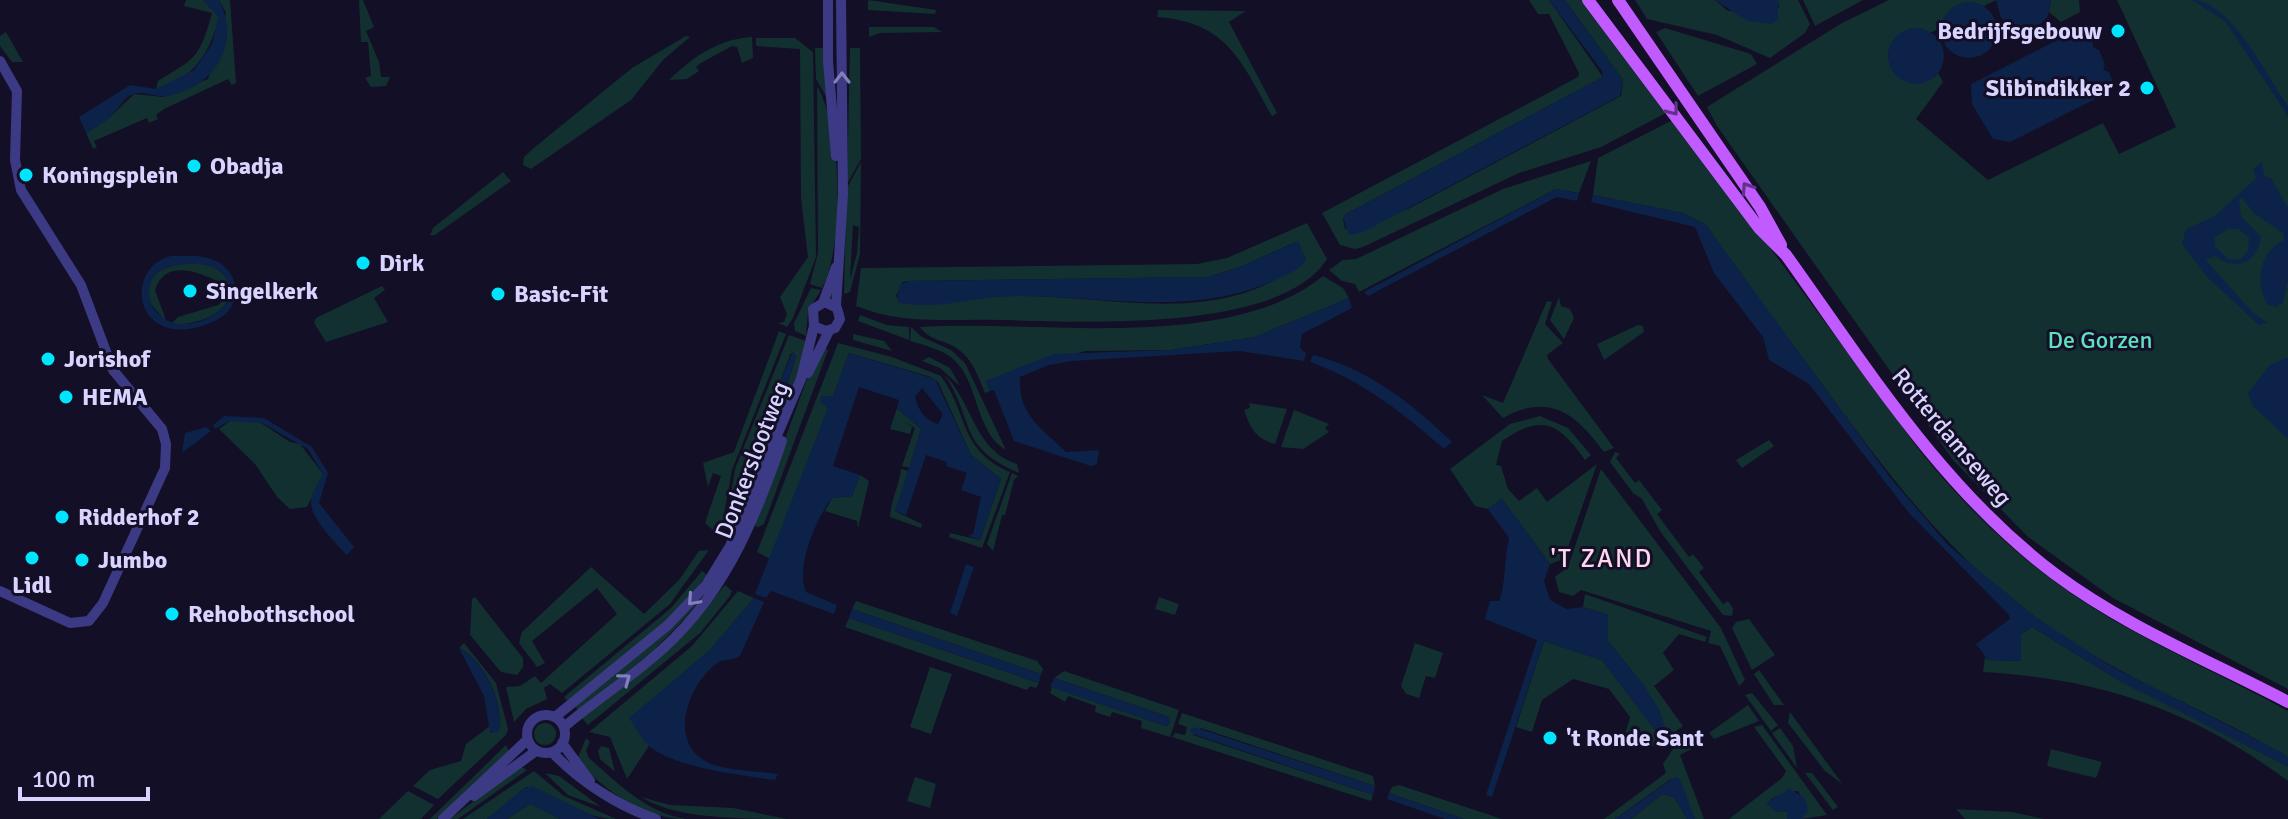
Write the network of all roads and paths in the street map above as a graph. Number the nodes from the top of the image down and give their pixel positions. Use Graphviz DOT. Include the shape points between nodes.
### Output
graph roads {
  1 [pos="828,0"];
  2 [pos="841,0"];
  3 [pos="1588,0"];
  4 [pos="1618,0"];
  5 [pos="0,61"];
  6 [pos="1786,255"];
  7 [pos="823,303"];
  8 [pos="836,306"];
  9 [pos="814,326"];
  10 [pos="829,331"];
  11 [pos="0,591"];
  12 [pos="2288,702"];
  13 [pos="555,717"];
  14 [pos="564,727"];
  15 [pos="527,740"];
  16 [pos="562,743"];
  17 [pos="536,751"];
  18 [pos="552,752"];
  19 [pos="591,782"];
  20 [pos="445,817"];
  21 [pos="656,819"];
  1 -- 7 [label="street" via="839,237 834,275"];
  8 -- 2 [label="street, one-way" via="843,194"];
  3 -- 6 [label="main road, Rotterdamseweg, one-way" via="1759,228"];
  6 -- 4 [label="main road, Rotterdamseweg, one-way" via="1765,215"];
  5 -- 11 [label="street" via="17,91 18,182 88,303 113,370 162,429 167,456 96,615 84,623 70,623"];
  6 -- 12 [label="main road, Rotterdamseweg" via="1925,446 2015,542 2104,606"];
  7 -- 8 [label="street"];
  7 -- 9 [label="street" via="812,312"];
  8 -- 10 [label="street" via="840,321"];
  9 -- 10 [label="street"];
  9 -- 13 [label="street, Donkerslootweg, one-way" via="784,421 730,546 706,585 657,634"];
  14 -- 10 [label="street, Donkerslootweg, one-way" via="652,659 708,602 740,550"];
  13 -- 14 [label="street"];
  13 -- 15 [label="street" via="533,719"];
  14 -- 16 [label="street"];
  15 -- 17 [label="street"];
  15 -- 20 [label="street"];
  16 -- 18 [label="street"];
  16 -- 19 [label="street"];
  17 -- 18 [label="street"];
  17 -- 20 [label="street"];
  18 -- 19 [label="street"];
  19 -- 21 [label="street" via="626,807"];
}
